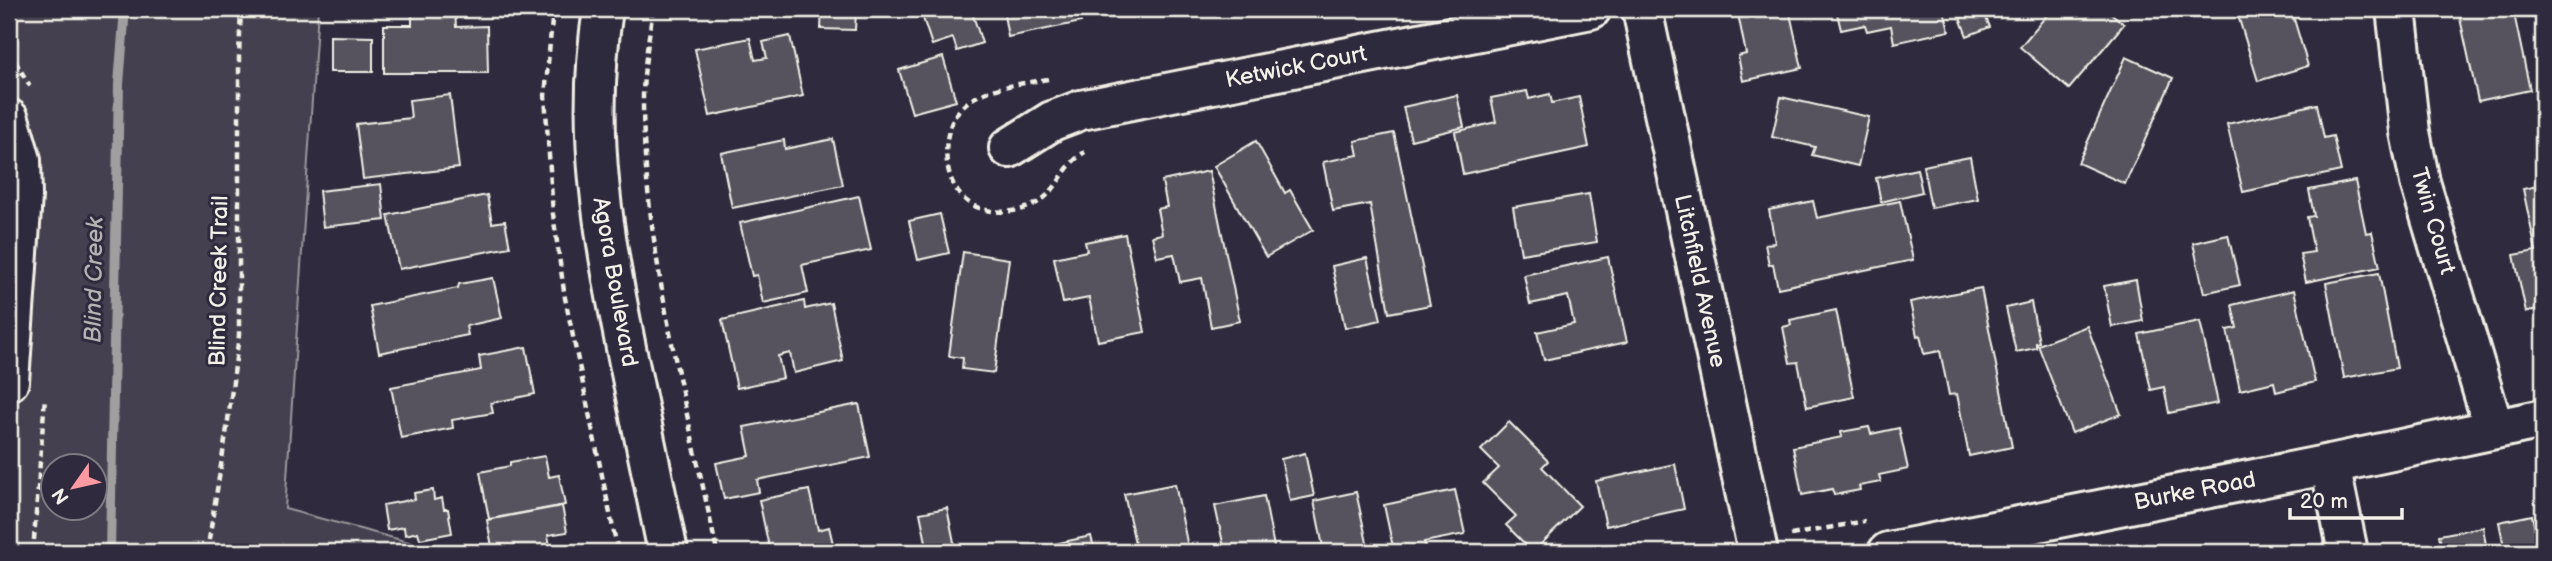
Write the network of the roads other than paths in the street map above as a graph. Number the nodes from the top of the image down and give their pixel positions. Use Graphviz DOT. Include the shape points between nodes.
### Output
graph roads {
  1 [pos="603,9"];
  2 [pos="1591,9"];
  3 [pos="1642,9"];
  4 [pos="2396,9"];
  5 [pos="9,119"];
  6 [pos="1009,148"];
  7 [pos="9,381"];
  8 [pos="2543,419"];
  9 [pos="2494,429"];
  10 [pos="2329,464"];
  11 [pos="668,552"];
  12 [pos="1758,552"];
  13 [pos="1888,552"];
  14 [pos="2348,552"];
  1 -- 11 [label="street, Agora Boulevard" via="594,106 597,174 606,247"];
  2 -- 6 [label="street, Ketwick Court" via="1081,110 1052,121"];
  3 -- 12 [label="street, Litchfield Avenue"];
  4 -- 9 [label="street, Twin Court" via="2420,181"];
  5 -- 7 [label="street" via="22,177"];
  8 -- 9 [label="street, Burke Road"];
  9 -- 10 [label="street, Burke Road"];
  10 -- 13 [label="street, Burke Road"];
  10 -- 14 [label="street"];
}
